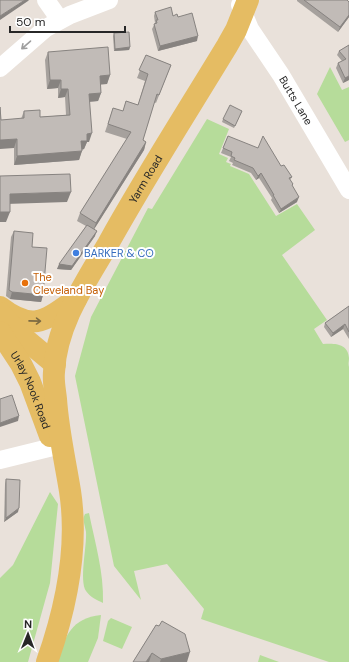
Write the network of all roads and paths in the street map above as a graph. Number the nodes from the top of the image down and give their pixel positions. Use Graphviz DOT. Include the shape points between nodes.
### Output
graph roads {
  1 [pos="46,0"];
  2 [pos="109,0"];
  3 [pos="243,4"];
  4 [pos="60,20"];
  5 [pos="0,68"];
  6 [pos="349,190"];
  7 [pos="76,299"];
  8 [pos="0,307"];
  9 [pos="0,313"];
  10 [pos="0,332"];
  11 [pos="55,364"];
  12 [pos="61,445"];
  13 [pos="1,462"];
  14 [pos="47,662"];
  1 -- 4 [label="street"];
  2 -- 4 [label="street"];
  3 -- 6 [label="street, Butts Lane" via="250,29 281,75"];
  3 -- 7 [label="main road, Yarm Road" via="227,46 129,206"];
  4 -- 5 [label="street, one-way" via="40,33"];
  8 -- 7 [label="main road, one-way" via="33,322 50,318"];
  7 -- 11 [label="main road, Yarm Road" via="61,336"];
  9 -- 11 [label="main road, Urlay Nook Road" via="19,334"];
  10 -- 12 [label="main road, Urlay Nook Road" via="30,382 51,440"];
  11 -- 12 [label="main road, Yarm Road" via="55,395"];
  12 -- 13 [label="street"];
  12 -- 14 [label="main road, Yarm Road" via="70,492 73,541 64,601"];
}
